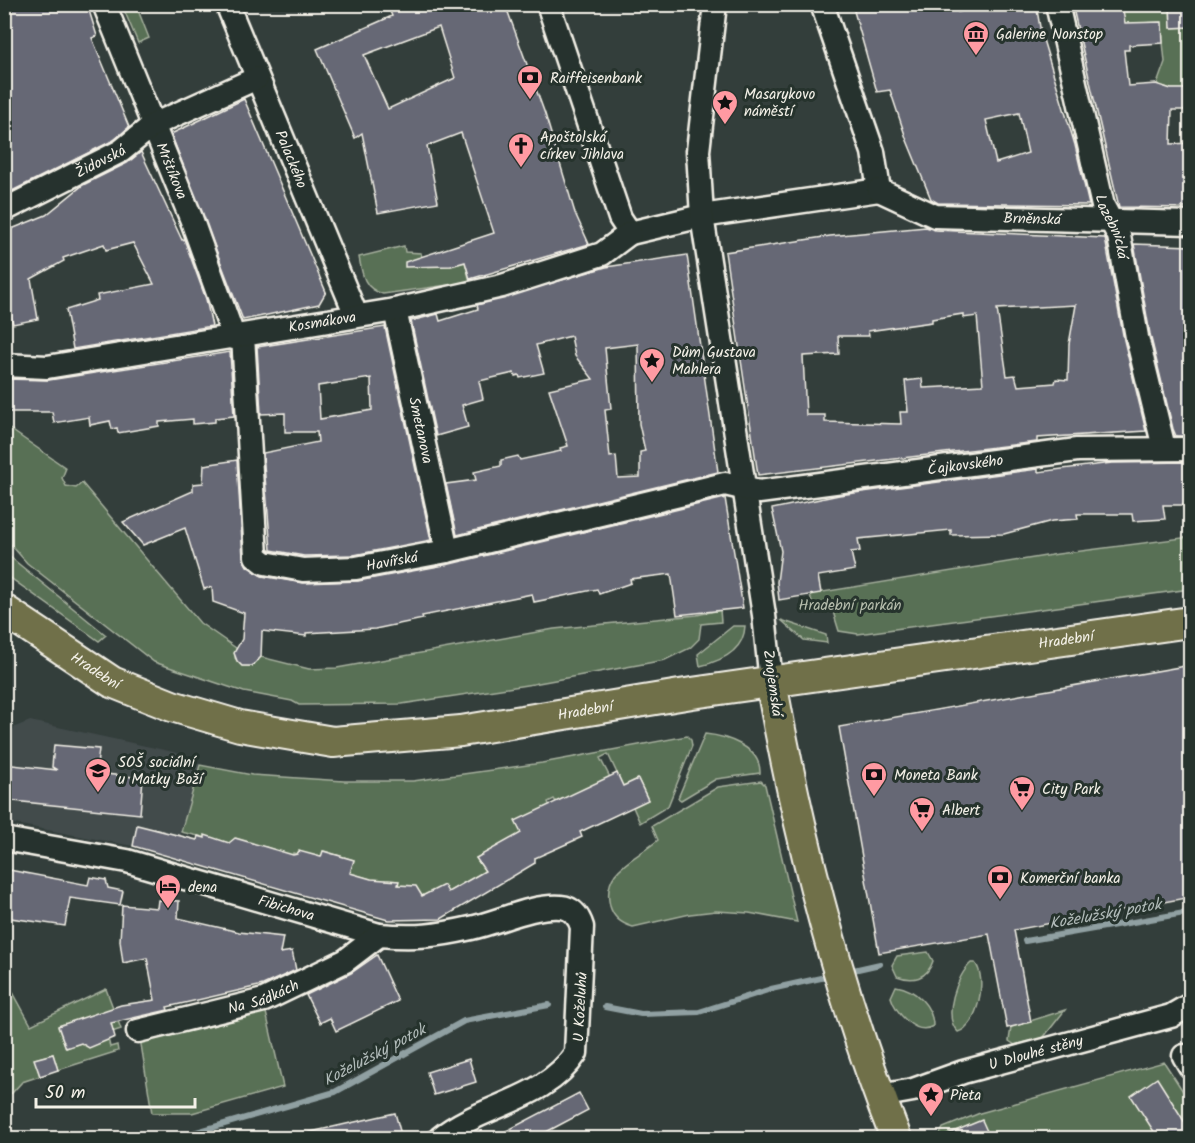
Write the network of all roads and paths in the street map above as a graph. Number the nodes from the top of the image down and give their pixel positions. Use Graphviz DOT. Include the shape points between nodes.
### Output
graph roads {
  1 [pos="104,4"];
  2 [pos="227,4"];
  3 [pos="548,4"];
  4 [pos="715,4"];
  5 [pos="822,4"];
  6 [pos="1057,4"];
  7 [pos="257,78"];
  8 [pos="153,125"];
  9 [pos="879,190"];
  10 [pos="4,210"];
  11 [pos="702,216"];
  12 [pos="1112,222"];
  13 [pos="1191,223"];
  14 [pos="630,233"];
  15 [pos="395,309"];
  16 [pos="356,315"];
  17 [pos="239,337"];
  18 [pos="4,365"];
  19 [pos="1164,448"];
  20 [pos="1191,449"];
  21 [pos="743,487"];
  22 [pos="447,551"];
  23 [pos="4,610"];
  24 [pos="1191,622"];
  25 [pos="771,682"];
  26 [pos="4,839"];
  27 [pos="570,909"];
  28 [pos="379,935"];
  29 [pos="1191,1005"];
  30 [pos="138,1031"];
  31 [pos="880,1096"];
  32 [pos="440,1138"];
  33 [pos="896,1138"];
  1 -- 8 [label="street, Mrštíkova"];
  2 -- 7 [label="street, Palackého"];
  3 -- 14 [label="street" via="620,218"];
  4 -- 11 [label="street" via="698,151"];
  5 -- 9 [label="street" via="873,152"];
  6 -- 12 [label="street, Lazebnická" via="1103,206"];
  7 -- 8 [label="street, Židovská"];
  7 -- 16 [label="street, Palackého"];
  8 -- 10 [label="street, Židovská" via="121,151"];
  8 -- 17 [label="street, Mrštíkova"];
  9 -- 11 [label="street"];
  9 -- 12 [label="street, Brněnská" via="935,216"];
  11 -- 14 [label="street"];
  11 -- 21 [label="street, Znojemská"];
  12 -- 13 [label="street, Brněnská"];
  12 -- 19 [label="street, Lazebnická" via="1119,236 1137,337"];
  14 -- 15 [label="street, Kosmákova" via="596,256 501,286"];
  15 -- 16 [label="street, Kosmákova"];
  15 -- 22 [label="street, Smetanova"];
  16 -- 17 [label="street, Kosmákova"];
  17 -- 18 [label="street, Kosmákova" via="47,367"];
  17 -- 22 [label="street, Havířská" via="256,556 265,563 303,570 356,568"];
  19 -- 20 [label="street, Čajkovského"];
  19 -- 21 [label="street, Čajkovského" via="1077,450 759,492"];
  21 -- 22 [label="street, Havířská" via="725,484"];
  21 -- 25 [label="street, Znojemská"];
  23 -- 25 [label="main road, Hradební" via="112,682 172,706 240,726 333,742 461,731"];
  24 -- 25 [label="main road, Hradební"];
  25 -- 31 [label="main road, Znojemská" via="823,915"];
  26 -- 28 [label="street, Fibichova" via="127,861"];
  27 -- 28 [label="street, Fibichova" via="542,908 421,938"];
  27 -- 32 [label="street, U Koželuhů" via="579,916 582,927 576,1053 568,1065 522,1098 475,1115"];
  28 -- 30 [label="street, Na Sádkách" via="334,966 264,1000"];
  29 -- 31 [label="street, U Dlouhé stěny" via="1171,1016"];
  31 -- 33 [label="main road, Znojemská"];
}
